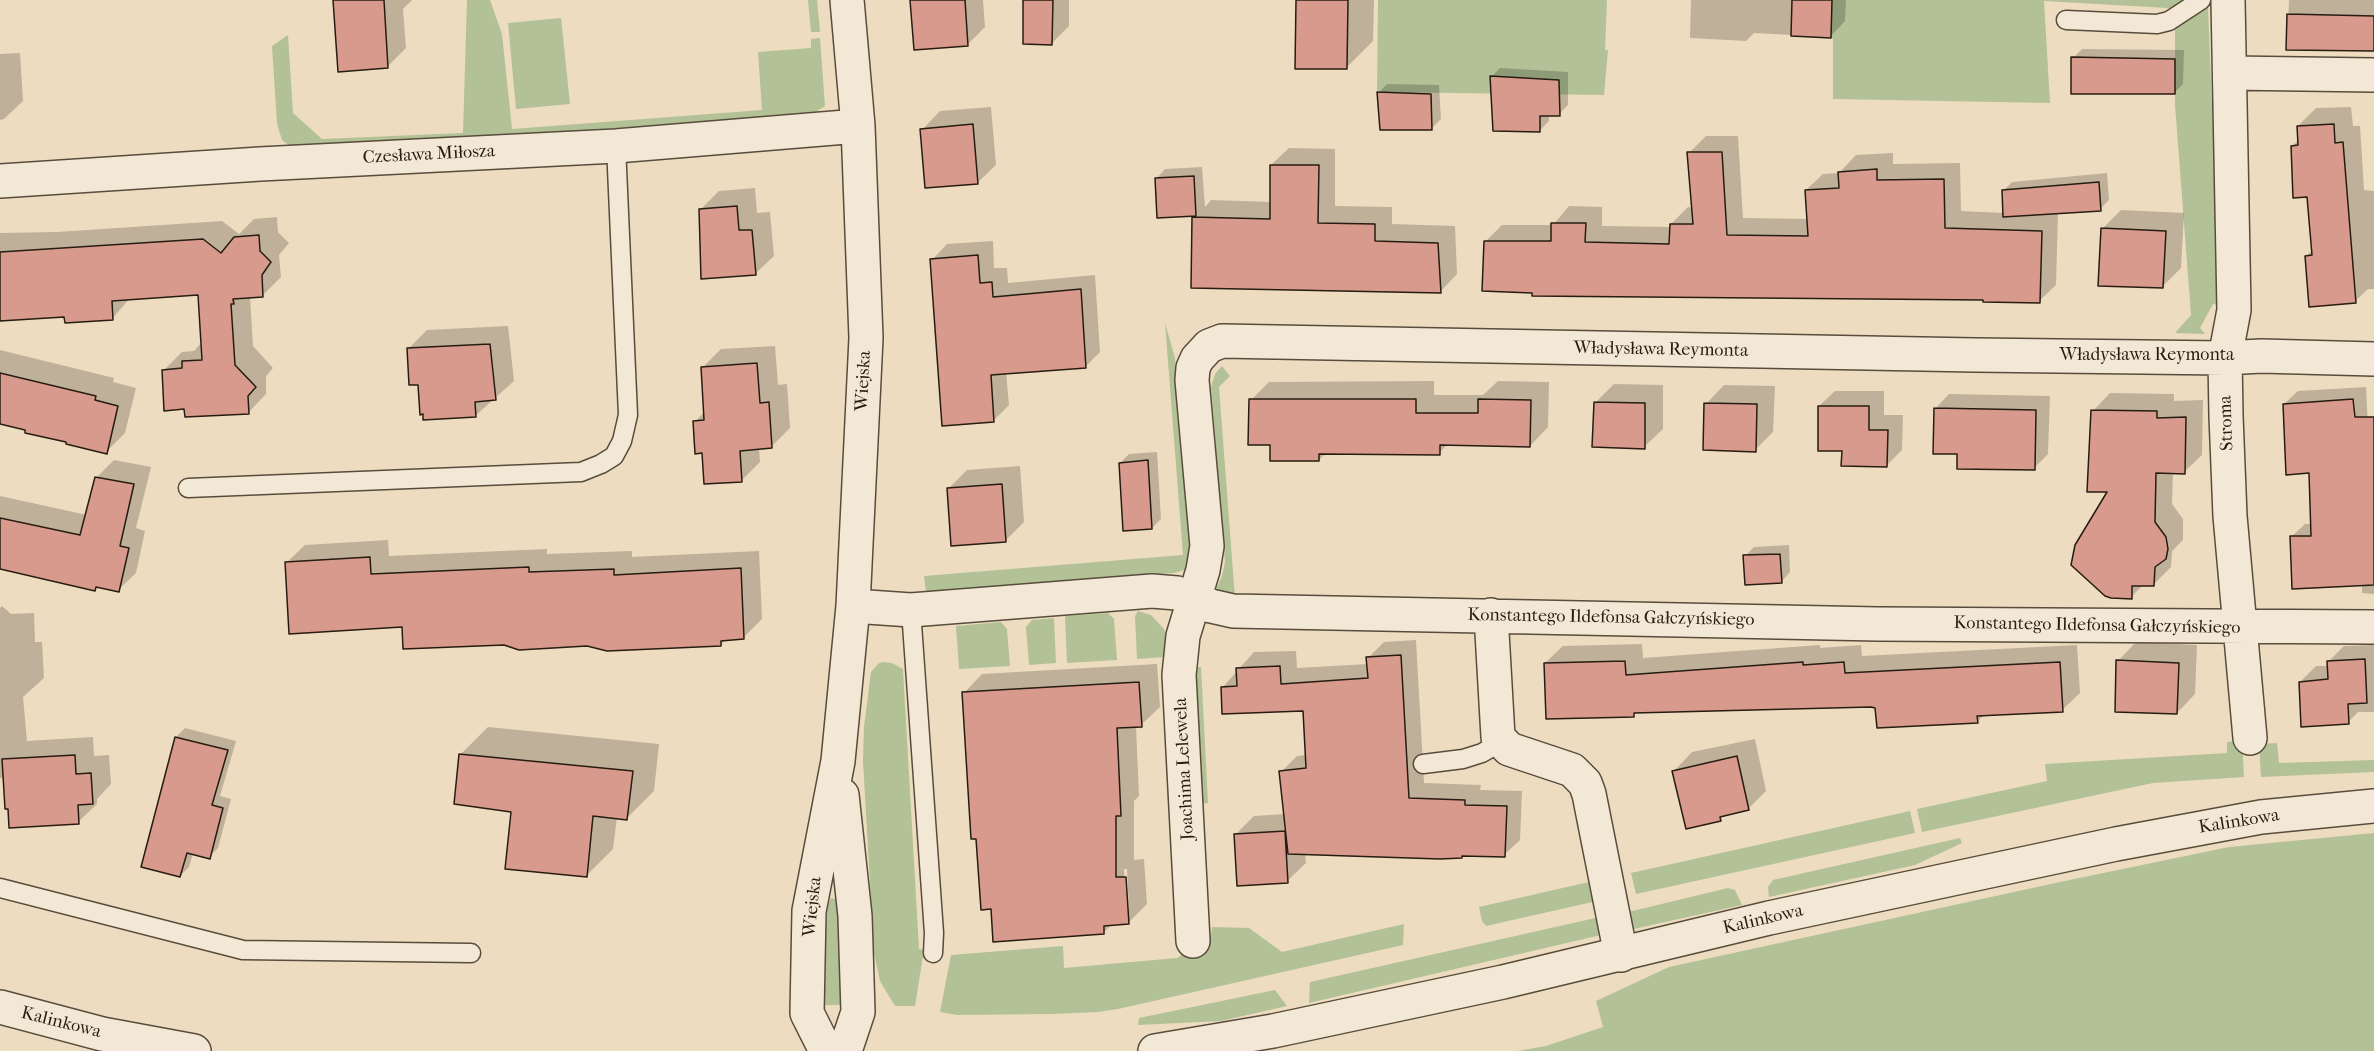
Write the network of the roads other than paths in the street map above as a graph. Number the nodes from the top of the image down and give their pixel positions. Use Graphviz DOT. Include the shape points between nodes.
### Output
graph roads {
  1 [pos="848,0"];
  2 [pos="2201,0"];
  3 [pos="2228,0"];
  4 [pos="2066,20"];
  5 [pos="2230,73"];
  6 [pos="2374,75"];
  7 [pos="858,126"];
  8 [pos="616,146"];
  9 [pos="0,181"];
  10 [pos="2225,358"];
  11 [pos="2374,359"];
  12 [pos="188,488"];
  13 [pos="1194,599"];
  14 [pos="853,606"];
  15 [pos="911,610"];
  16 [pos="1491,615"];
  17 [pos="2240,627"];
  18 [pos="2374,627"];
  19 [pos="2250,738"];
  20 [pos="1501,742"];
  21 [pos="838,761"];
  22 [pos="1423,764"];
  23 [pos="2374,806"];
  24 [pos="0,888"];
  25 [pos="1193,941"];
  26 [pos="471,953"];
  27 [pos="933,953"];
  28 [pos="1621,955"];
  29 [pos="0,1007"];
  30 [pos="194,1051"];
  31 [pos="826,1051"];
  32 [pos="845,1051"];
  33 [pos="1155,1051"];
  1 -- 7 [label="street, Wiejska"];
  2 -- 4 [label="lane" via="2169,21 2157,24"];
  3 -- 5 [label="street, Stroma"];
  5 -- 6 [label="street"];
  5 -- 10 [label="street, Stroma" via="2234,310"];
  7 -- 8 [label="street, Czesława Miłosza"];
  7 -- 14 [label="street, Wiejska" via="866,338"];
  8 -- 9 [label="street, Czesława Miłosza"];
  8 -- 12 [label="lane" via="628,415 614,456 581,472"];
  10 -- 11 [label="street, Władysława Reymonta"];
  10 -- 13 [label="street, Władysława Reymonta" via="1222,341 1201,353 1193,368 1207,546"];
  10 -- 17 [label="street, Stroma" via="2230,516"];
  13 -- 15 [label="street, Konstantego Ildefonsa Gałczyńskiego" via="1152,591"];
  13 -- 16 [label="street, Konstantego Ildefonsa Gałczyńskiego" via="1233,611"];
  13 -- 25 [label="street, Joachima Lelewela" via="1183,636 1179,675"];
  14 -- 15 [label="street, Konstantego Ildefonsa Gałczyńskiego"];
  14 -- 21 [label="street, Wiejska"];
  15 -- 27 [label="lane"];
  16 -- 17 [label="street, Konstantego Ildefonsa Gałczyńskiego"];
  16 -- 20 [label="street"];
  17 -- 18 [label="street, Konstantego Ildefonsa Gałczyńskiego"];
  17 -- 19 [label="street, Stroma"];
  20 -- 22 [label="lane" via="1463,759"];
  20 -- 28 [label="street" via="1509,749 1572,770 1585,783"];
  21 -- 31 [label="street, Wiejska" via="809,911 807,1013"];
  21 -- 32 [label="street, Wiejska" via="855,916 858,1012"];
  23 -- 28 [label="street, Kalinkowa" via="2261,818 2116,844 1769,918"];
  24 -- 26 [label="lane" via="243,950"];
  28 -- 33 [label="street, Kalinkowa" via="1274,1031"];
  29 -- 30 [label="street, Kalinkowa" via="102,1034"];
}
